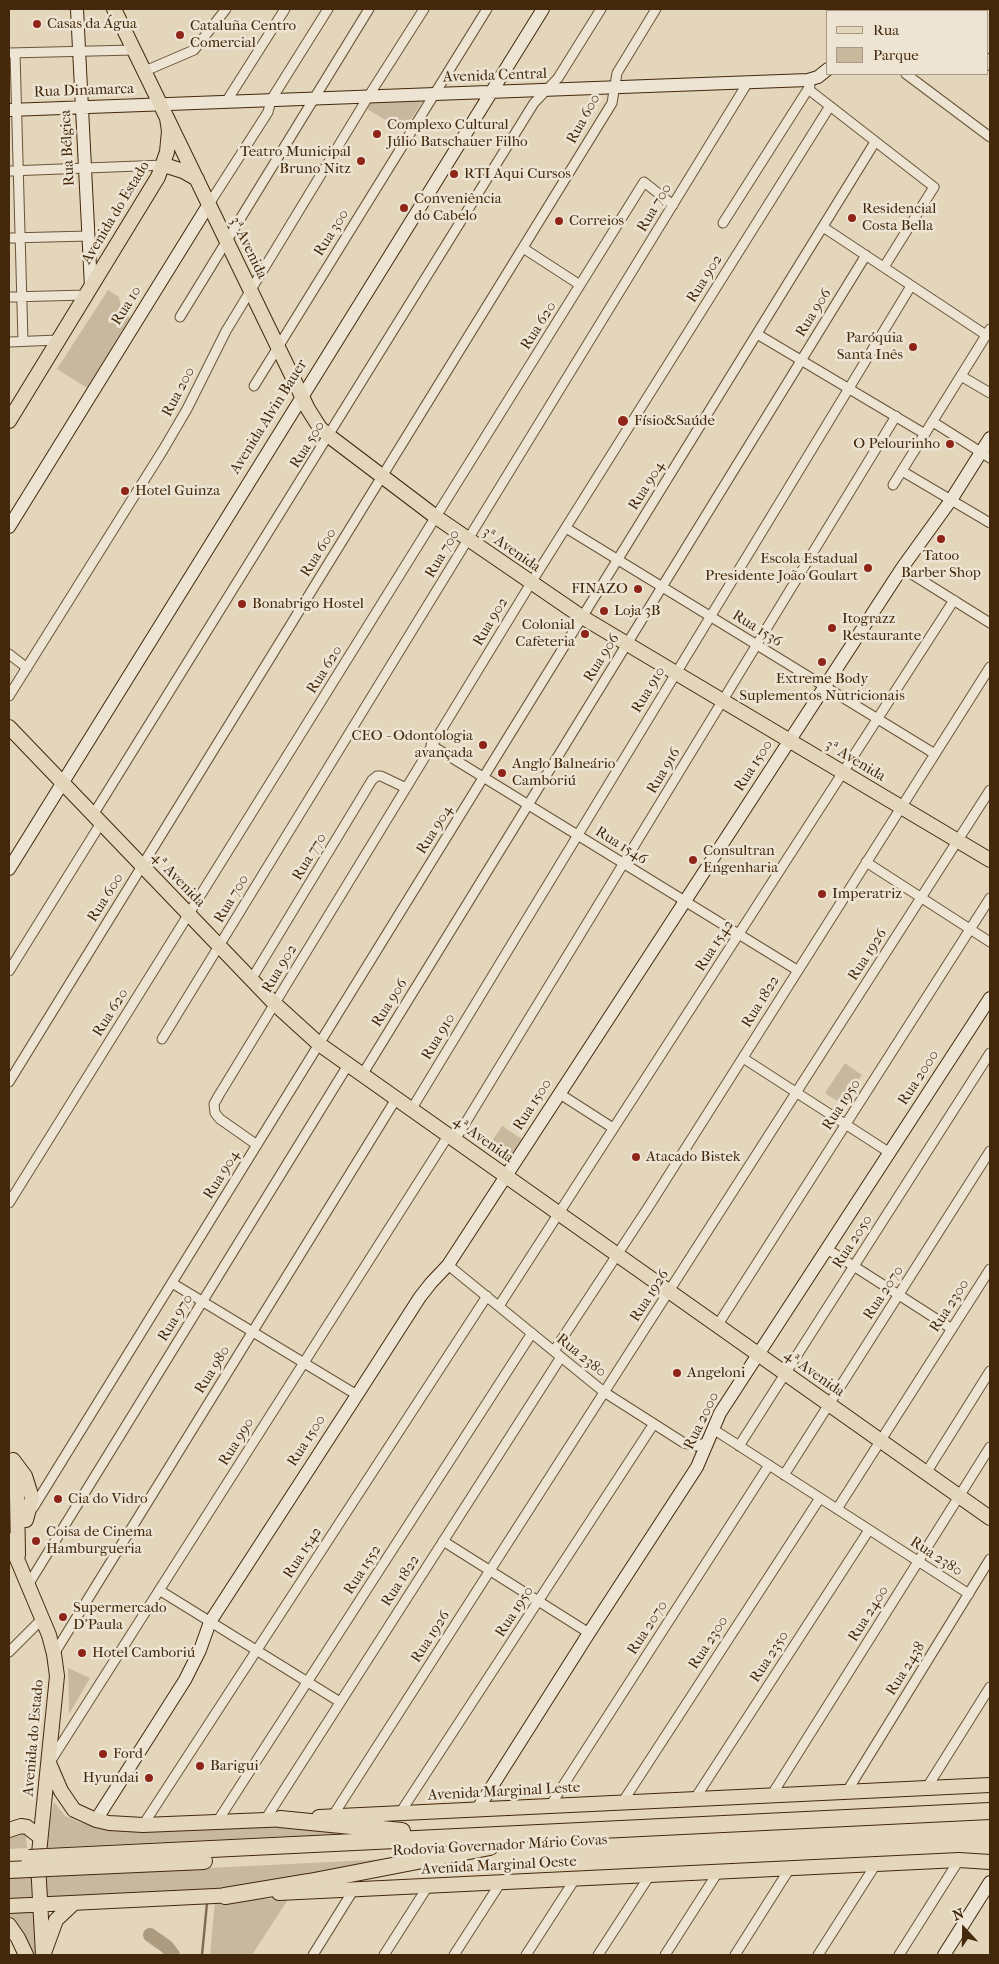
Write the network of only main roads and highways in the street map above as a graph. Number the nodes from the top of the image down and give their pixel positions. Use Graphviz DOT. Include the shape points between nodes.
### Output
graph roads {
  1 [pos="114,9"];
  2 [pos="167,118"];
  3 [pos="164,165"];
  4 [pos="197,180"];
  5 [pos="9,421"];
  6 [pos="9,727"];
  7 [pos="990,860"];
  8 [pos="9,1454"];
  9 [pos="9,1462"];
  10 [pos="990,1518"];
  11 [pos="26,1520"];
  12 [pos="13,1537"];
  13 [pos="49,1763"];
  14 [pos="990,1785"];
  15 [pos="990,1811"];
  16 [pos="272,1819"];
  17 [pos="990,1822"];
  18 [pos="9,1830"];
  19 [pos="40,1837"];
  20 [pos="486,1841"];
  21 [pos="9,1859"];
  22 [pos="990,1862"];
  23 [pos="39,1863"];
  24 [pos="9,1870"];
  25 [pos="225,1896"];
  26 [pos="74,1903"];
  27 [pos="39,1905"];
  28 [pos="9,1906"];
  29 [pos="9,1925"];
  30 [pos="24,1953"];
  31 [pos="43,1955"];
  1 -- 2 [label="main road, Avenida do Estado"];
  2 -- 3 [label="main road, Avenida do Estado" via="169,142"];
  2 -- 4 [label="main road, 3ª Avenida"];
  3 -- 4 [label="main road"];
  3 -- 5 [label="main road, Avenida do Estado"];
  4 -- 7 [label="main road, 3ª Avenida" via="301,396 314,419 329,436 468,540 582,617"];
  6 -- 10 [label="main road, 4ª Avenida" via="251,980 319,1044"];
  8 -- 11 [label="main road" via="25,1476 32,1498"];
  9 -- 12 [label="main road, Avenida do Estado" via="17,1495"];
  12 -- 13 [label="main road, Avenida do Estado" via="18,1562 54,1654 56,1689"];
  13 -- 16 [label="main road, Avenida Marginal Leste" via="61,1791 74,1810 96,1820 143,1825"];
  13 -- 19 [label="main road, Avenida do Estado"];
  14 -- 16 [label="main road, Avenida Marginal Leste"];
  15 -- 20 [label="highway, Rodovia Governador Mário Covas"];
  16 -- 20 [label="highway"];
  17 -- 20 [label="highway, Rodovia Governador Mário Covas"];
  18 -- 19 [label="main road" via="27,1827"];
  19 -- 23 [label="main road, Avenida do Estado"];
  20 -- 23 [label="highway, Rodovia Governador Mário Covas"];
  20 -- 25 [label="highway" via="309,1882"];
  21 -- 23 [label="highway, Rodovia Governador Mário Covas"];
  22 -- 25 [label="main road, Avenida Marginal Oeste" via="959,1860"];
  23 -- 24 [label="highway, Rodovia Governador Mário Covas"];
  23 -- 27 [label="main road, Avenida do Estado"];
  25 -- 26 [label="main road, Avenida Marginal Oeste"];
  26 -- 27 [label="main road, Avenida Marginal Oeste"];
  26 -- 31 [label="main road" via="56,1920"];
  27 -- 28 [label="main road, Avenida Marginal Oeste"];
  27 -- 31 [label="main road, Avenida do Estado"];
  29 -- 30 [label="main road"];
}
